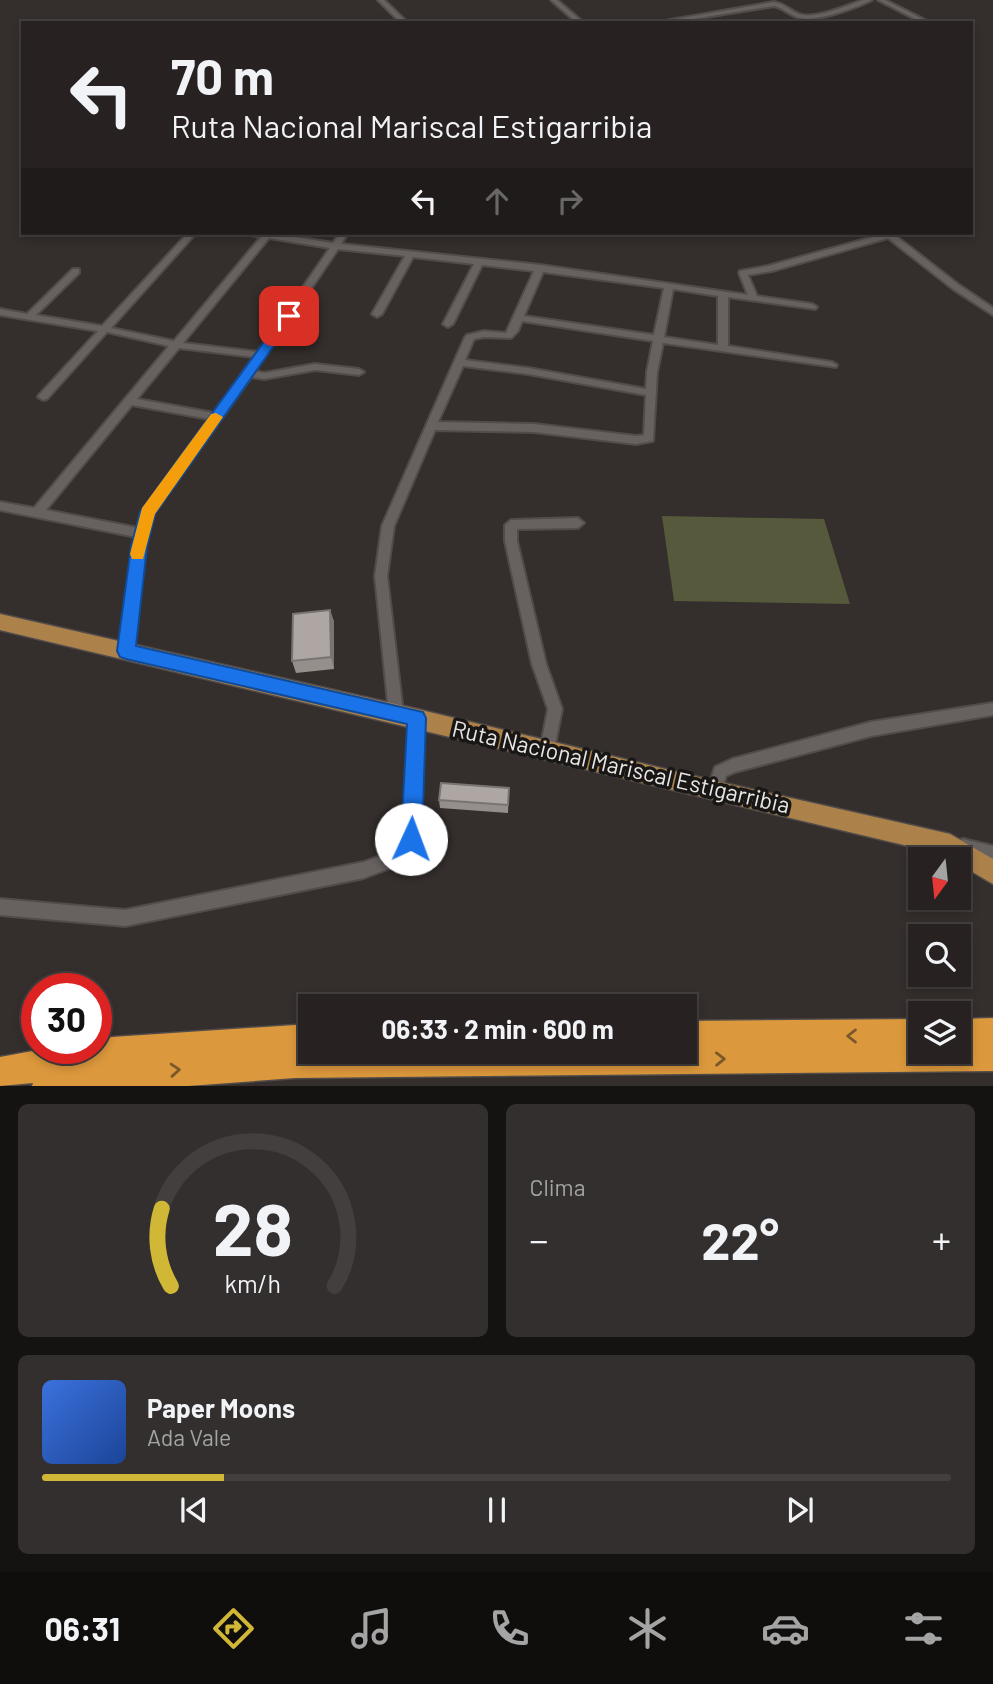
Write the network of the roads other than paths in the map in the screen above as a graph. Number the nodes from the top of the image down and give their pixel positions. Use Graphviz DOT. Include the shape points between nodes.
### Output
graph roads {
  1 [pos="381,0"];
  2 [pos="554,0"];
  3 [pos="869,0"];
  4 [pos="880,0"];
  5 [pos="403,21"];
  6 [pos="579,21"];
  7 [pos="668,21"];
  8 [pos="924,21"];
  9 [pos="190,235"];
  10 [pos="267,235"];
  11 [pos="302,235"];
  12 [pos="343,235"];
  13 [pos="884,235"];
  14 [pos="889,235"];
  15 [pos="307,242"];
  16 [pos="335,246"];
  17 [pos="411,254"];
  18 [pos="479,262"];
  19 [pos="540,268"];
  20 [pos="76,271"];
  21 [pos="668,286"];
  22 [pos="723,294"];
  23 [pos="754,299"];
  24 [pos="811,307"];
  25 [pos="0,312"];
  26 [pos="993,312"];
  27 [pos="377,314"];
  28 [pos="31,315"];
  29 [pos="519,318"];
  30 [pos="448,324"];
  31 [pos="105,329"];
  32 [pos="658,339"];
  33 [pos="177,344"];
  34 [pos="723,348"];
  35 [pos="261,355"];
  36 [pos="459,362"];
  37 [pos="832,365"];
  38 [pos="359,372"];
  39 [pos="248,373"];
  40 [pos="651,393"];
  41 [pos="43,397"];
  42 [pos="130,401"];
  43 [pos="216,417"];
  44 [pos="431,426"];
  45 [pos="0,506"];
  46 [pos="37,513"];
  47 [pos="578,523"];
  48 [pos="141,533"];
  49 [pos="0,622"];
  50 [pos="126,651"];
  51 [pos="993,709"];
  52 [pos="407,716"];
  53 [pos="547,750"];
  54 [pos="715,792"];
  55 [pos="992,867"];
  56 [pos="0,907"];
  57 [pos="993,1034"];
  58 [pos="908,1035"];
  59 [pos="971,1035"];
  60 [pos="697,1037"];
  61 [pos="298,1041"];
  62 [pos="993,1055"];
  63 [pos="0,1073"];
  64 [pos="48,1086"];
  1 -- 5 [label="street"];
  2 -- 6 [label="street"];
  3 -- 7 [label="street" via="807,17 774,4"];
  4 -- 8 [label="street"];
  9 -- 31 [label="street"];
  10 -- 15 [label="street"];
  10 -- 33 [label="street"];
  11 -- 15 [label="street"];
  12 -- 16 [label="street"];
  13 -- 23 [label="street" via="743,273"];
  14 -- 26 [label="street"];
  15 -- 16 [label="street"];
  16 -- 17 [label="street"];
  16 -- 35 [label="street"];
  17 -- 18 [label="street"];
  17 -- 27 [label="street"];
  18 -- 19 [label="street"];
  18 -- 30 [label="street"];
  19 -- 21 [label="street"];
  19 -- 29 [label="street"];
  20 -- 28 [label="street"];
  21 -- 22 [label="street"];
  21 -- 32 [label="street"];
  22 -- 23 [label="street"];
  22 -- 34 [label="street"];
  23 -- 24 [label="street"];
  25 -- 28 [label="street"];
  28 -- 31 [label="street"];
  29 -- 32 [label="street"];
  29 -- 36 [label="street" via="508,335 470,337"];
  31 -- 33 [label="street"];
  31 -- 41 [label="street"];
  32 -- 34 [label="street"];
  32 -- 40 [label="street"];
  33 -- 35 [label="street"];
  33 -- 42 [label="street"];
  34 -- 37 [label="street"];
  35 -- 39 [label="street"];
  36 -- 40 [label="street"];
  36 -- 44 [label="street"];
  38 -- 39 [label="street" via="315,367 264,376"];
  39 -- 43 [label="street"];
  40 -- 44 [label="street" via="649,439 534,428"];
  42 -- 43 [label="street"];
  42 -- 46 [label="street"];
  43 -- 48 [label="street" via="148,512"];
  44 -- 52 [label="street" via="388,526 381,576"];
  45 -- 46 [label="street"];
  46 -- 48 [label="street"];
  47 -- 53 [label="street" via="511,525 539,664 555,709"];
  48 -- 50 [label="street"];
  49 -- 50 [label="main road, Ruta Nacional Mariscal Estigarribia"];
  50 -- 52 [label="main road, Ruta Nacional Mariscal Estigarribia"];
  51 -- 54 [label="street" via="871,729 732,766 720,772"];
  52 -- 53 [label="main road, Ruta Nacional Mariscal Estigarribia"];
  52 -- 56 [label="street" via="411,839 403,854 391,861 125,918"];
  53 -- 54 [label="main road, Ruta Nacional Mariscal Estigarribia"];
  54 -- 55 [label="main road, Ruta Nacional Mariscal Estigarribia" via="950,845"];
  57 -- 59 [label="highway"];
  58 -- 60 [label="highway, one-way"];
  61 -- 63 [label="highway" via="112,1053"];
  64 -- 62 [label="highway, one-way" via="107,1075 295,1062"];
}
